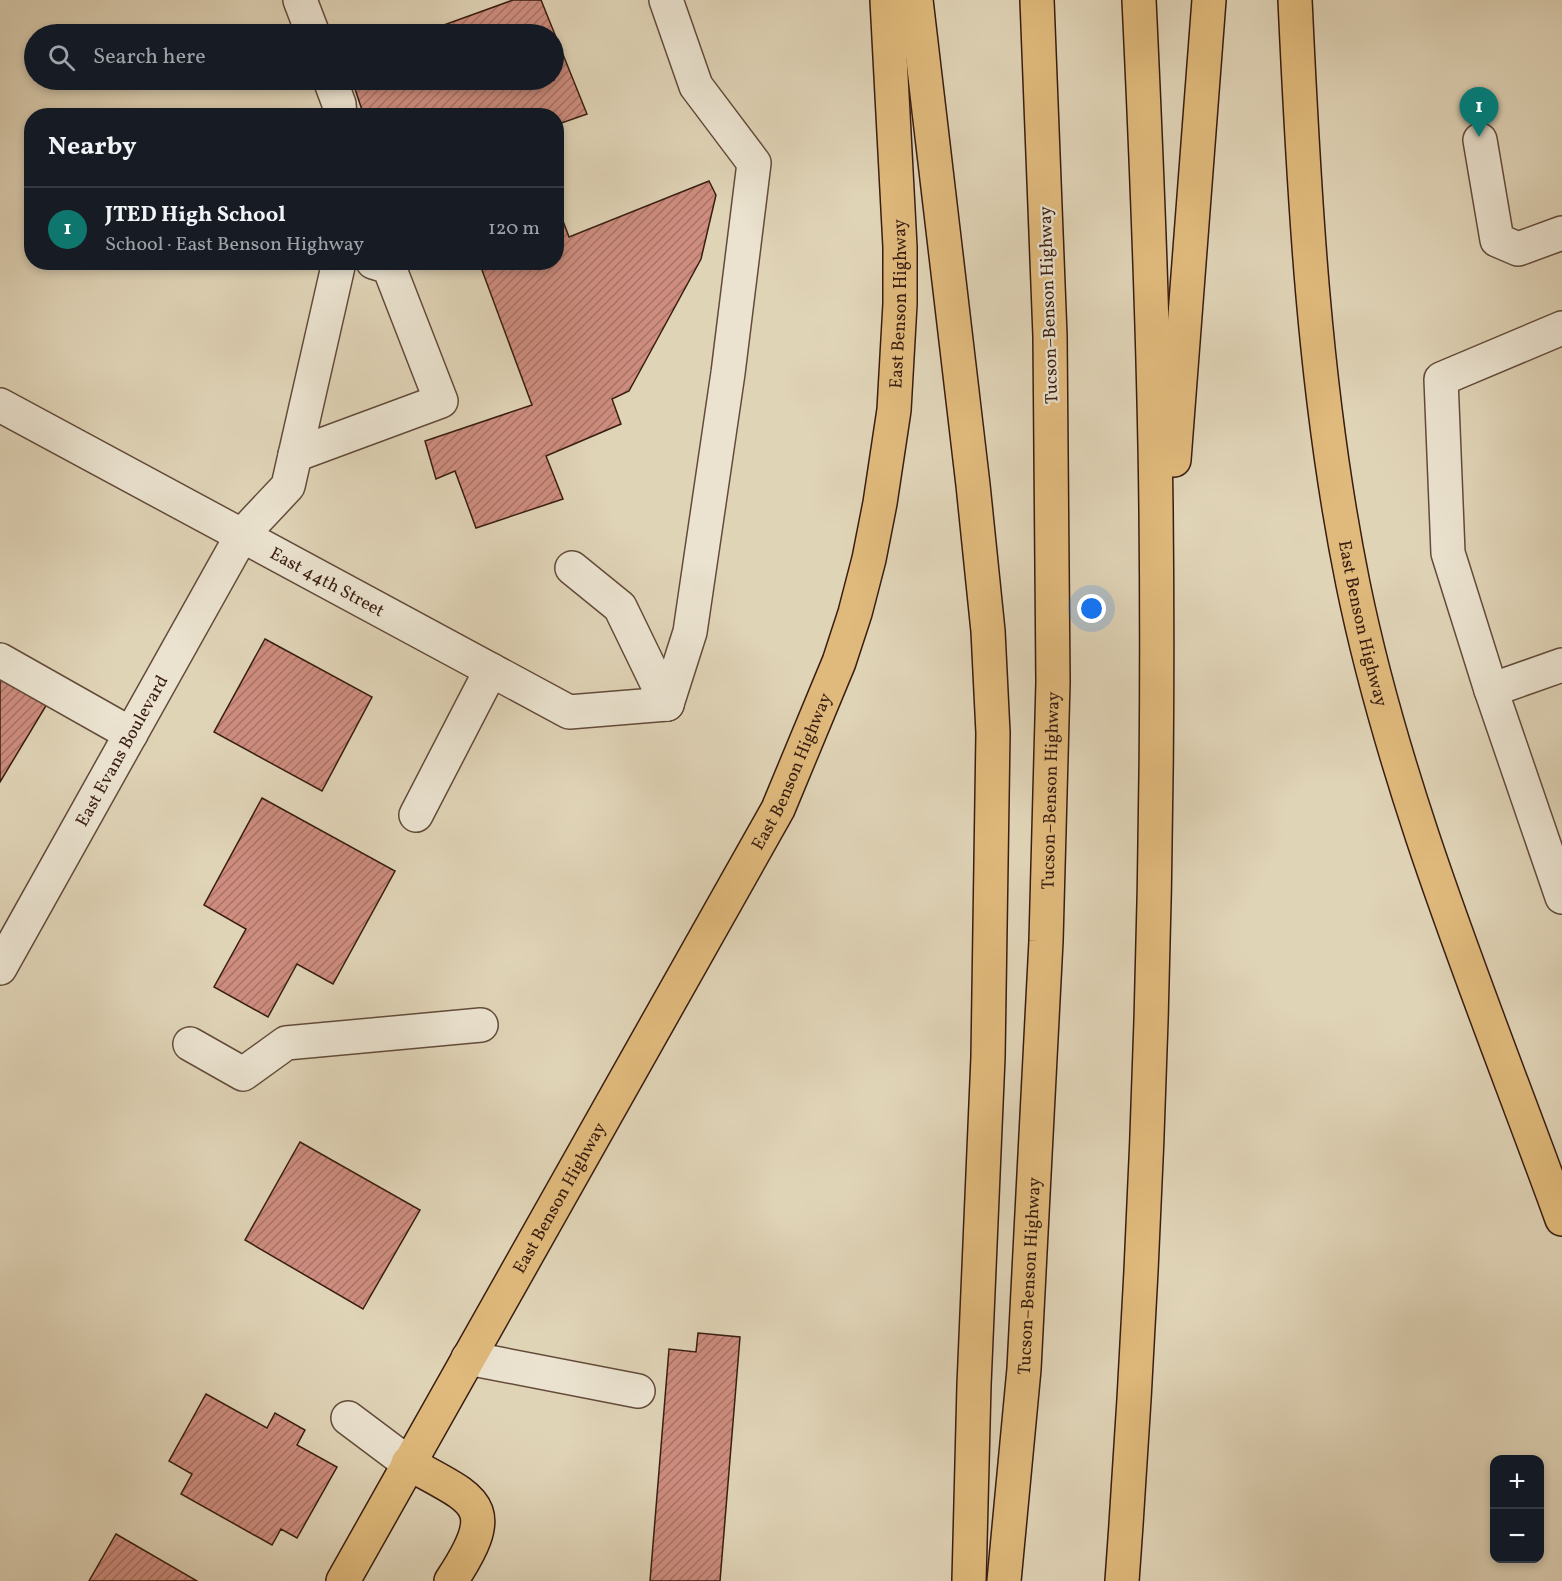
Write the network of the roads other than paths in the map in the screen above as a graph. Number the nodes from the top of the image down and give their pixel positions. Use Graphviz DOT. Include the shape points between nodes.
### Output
graph roads {
  1 [pos="300,0"];
  2 [pos="666,0"];
  3 [pos="887,0"];
  4 [pos="916,0"];
  5 [pos="1037,0"];
  6 [pos="1138,0"];
  7 [pos="1209,0"];
  8 [pos="1295,0"];
  9 [pos="309,24"];
  10 [pos="334,90"];
  11 [pos="339,108"];
  12 [pos="1480,140"];
  13 [pos="1562,233"];
  14 [pos="337,270"];
  15 [pos="390,270"];
  16 [pos="1562,328"];
  17 [pos="0,405"];
  18 [pos="295,455"];
  19 [pos="242,534"];
  20 [pos="572,568"];
  21 [pos="0,660"];
  22 [pos="1562,665"];
  23 [pos="491,670"];
  24 [pos="1157,686"];
  25 [pos="1491,690"];
  26 [pos="667,704"];
  27 [pos="131,734"];
  28 [pos="416,814"];
  29 [pos="1562,897"];
  30 [pos="0,968"];
  31 [pos="481,1025"];
  32 [pos="190,1044"];
  33 [pos="1562,1219"];
  34 [pos="468,1358"];
  35 [pos="638,1391"];
  36 [pos="348,1418"];
  37 [pos="408,1462"];
  38 [pos="343,1581"];
  39 [pos="451,1581"];
  40 [pos="969,1581"];
  41 [pos="1004,1581"];
  42 [pos="1122,1581"];
  1 -- 9 [label="street"];
  2 -- 26 [label="street" via="696,86 754,163 690,632"];
  3 -- 34 [label="main road, East Benson Highway" via="900,246 897,359 882,491 855,613 819,715 778,809"];
  4 -- 40 [label="main road" via="973,485 993,722 988,1056"];
  5 -- 41 [label="main road, Tucson–Benson Highway" via="1050,336 1053,694 1046,941 1024,1370"];
  6 -- 24 [label="main road" via="1153,369"];
  7 -- 24 [label="main road"];
  8 -- 33 [label="main road, East Benson Highway" via="1316,332 1353,585 1385,715 1420,829"];
  10 -- 11 [label="street"];
  12 -- 13 [label="street" via="1497,240 1518,249"];
  14 -- 18 [label="street, East Evans Boulevard"];
  15 -- 18 [label="street" via="441,401"];
  16 -- 25 [label="street" via="1441,379 1448,553"];
  17 -- 19 [label="street, East 44th Street"];
  18 -- 19 [label="street, East Evans Boulevard" via="288,486"];
  19 -- 23 [label="street, East 44th Street"];
  19 -- 27 [label="street, East Evans Boulevard"];
  20 -- 26 [label="street" via="620,607"];
  21 -- 27 [label="street"];
  22 -- 25 [label="street"];
  23 -- 26 [label="street, East 44th Street" via="569,712"];
  23 -- 28 [label="street"];
  24 -- 42 [label="main road" via="1148,1128"];
  25 -- 29 [label="street"];
  27 -- 30 [label="street, East Evans Boulevard"];
  31 -- 32 [label="street" via="286,1043 243,1074"];
  34 -- 35 [label="street"];
  34 -- 37 [label="main road, East Benson Highway"];
  36 -- 37 [label="street"];
  37 -- 38 [label="main road, East Benson Highway"];
  37 -- 39 [label="main road" via="467,1496 478,1511 478,1533"];
}
